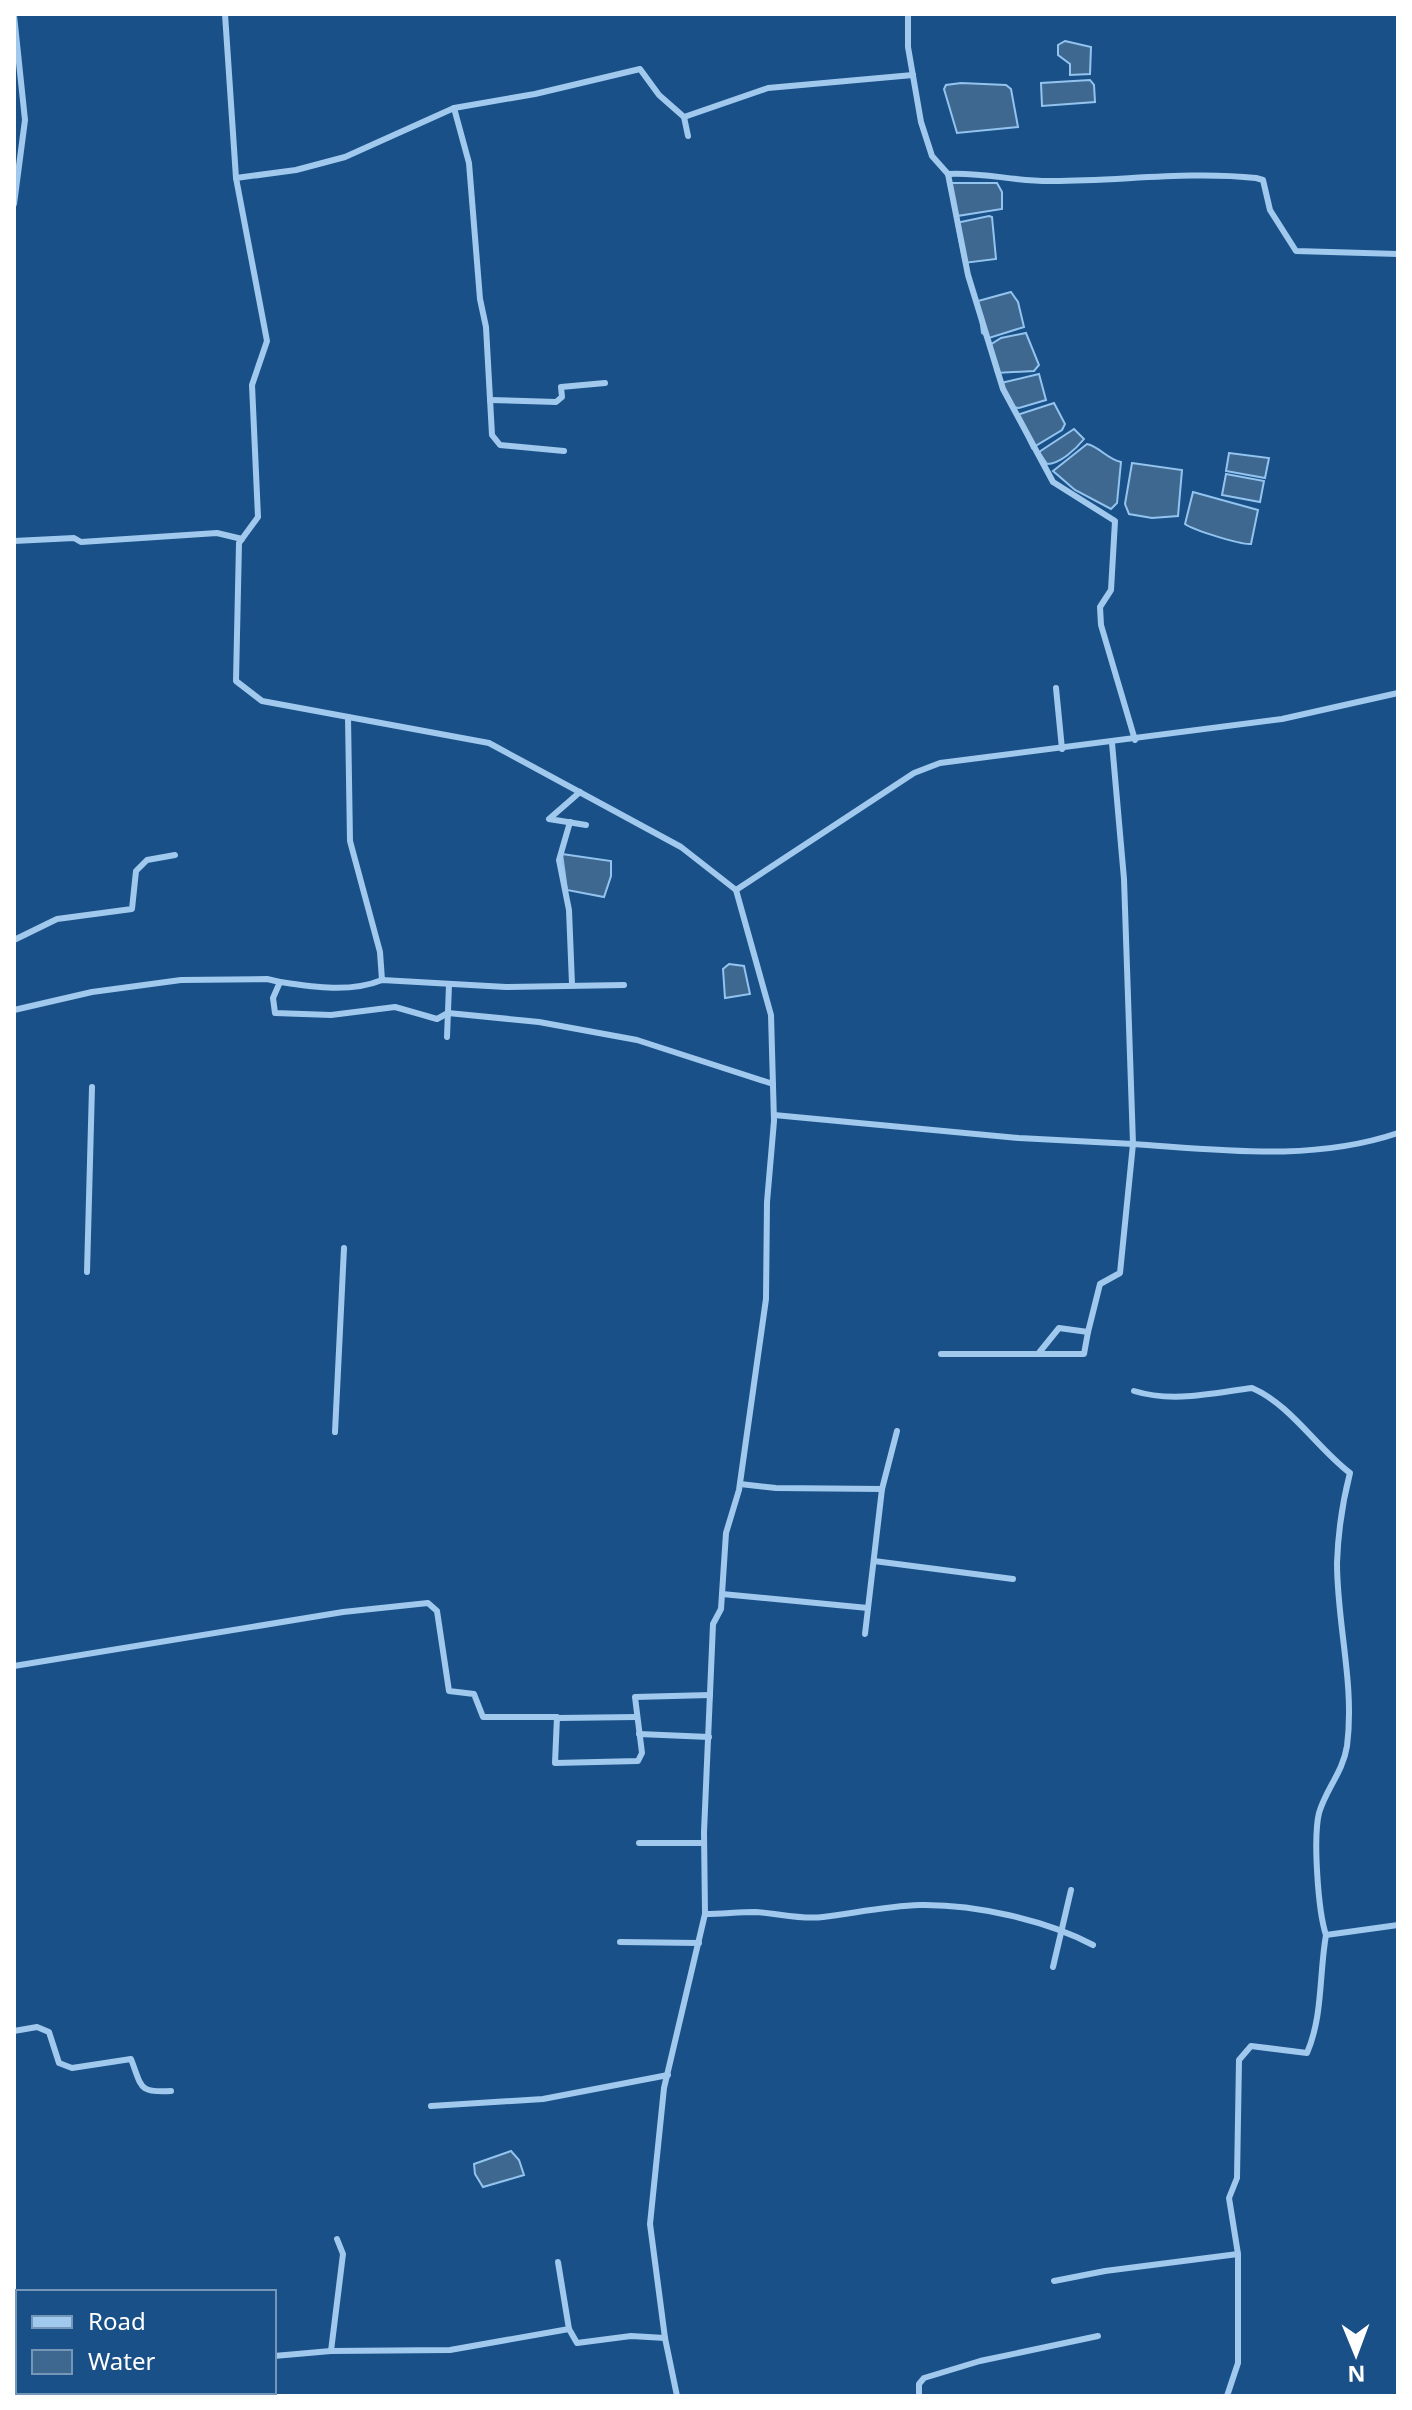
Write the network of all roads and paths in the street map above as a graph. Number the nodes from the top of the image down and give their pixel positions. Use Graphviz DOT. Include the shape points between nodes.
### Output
graph roads {
  1 [pos="225,14"];
  2 [pos="908,14"];
  3 [pos="15,15"];
  4 [pos="913,75"];
  5 [pos="454,108"];
  6 [pos="684,117"];
  7 [pos="688,136"];
  8 [pos="948,174"];
  9 [pos="236,178"];
  10 [pos="14,204"];
  11 [pos="1398,254"];
  12 [pos="605,383"];
  13 [pos="490,400"];
  14 [pos="564,451"];
  15 [pos="242,539"];
  16 [pos="14,541"];
  17 [pos="1056,688"];
  18 [pos="1398,693"];
  19 [pos="348,717"];
  20 [pos="1135,740"];
  21 [pos="1112,743"];
  22 [pos="1062,749"];
  23 [pos="580,792"];
  24 [pos="570,822"];
  25 [pos="586,825"];
  26 [pos="175,855"];
  27 [pos="736,890"];
  28 [pos="14,940"];
  29 [pos="382,980"];
  30 [pos="280,982"];
  31 [pos="572,984"];
  32 [pos="449,985"];
  33 [pos="624,985"];
  34 [pos="14,1010"];
  35 [pos="448,1013"];
  36 [pos="447,1037"];
  37 [pos="773,1084"];
  38 [pos="92,1087"];
  39 [pos="774,1115"];
  40 [pos="1398,1133"];
  41 [pos="1133,1144"];
  42 [pos="344,1248"];
  43 [pos="87,1272"];
  44 [pos="1088,1332"];
  45 [pos="941,1354"];
  46 [pos="1038,1354"];
  47 [pos="1134,1391"];
  48 [pos="897,1431"];
  49 [pos="335,1432"];
  50 [pos="740,1484"];
  51 [pos="882,1489"];
  52 [pos="874,1561"];
  53 [pos="1013,1579"];
  54 [pos="722,1594"];
  55 [pos="868,1608"];
  56 [pos="865,1634"];
  57 [pos="14,1666"];
  58 [pos="710,1695"];
  59 [pos="637,1717"];
  60 [pos="558,1718"];
  61 [pos="639,1734"];
  62 [pos="709,1737"];
  63 [pos="639,1843"];
  64 [pos="704,1843"];
  65 [pos="1071,1890"];
  66 [pos="705,1914"];
  67 [pos="1398,1925"];
  68 [pos="1063,1931"];
  69 [pos="1326,1935"];
  70 [pos="620,1942"];
  71 [pos="699,1943"];
  72 [pos="1093,1945"];
  73 [pos="1053,1967"];
  74 [pos="14,2031"];
  75 [pos="668,2075"];
  76 [pos="171,2091"];
  77 [pos="431,2106"];
  78 [pos="337,2239"];
  79 [pos="1238,2254"];
  80 [pos="558,2262"];
  81 [pos="1054,2281"];
  82 [pos="569,2329"];
  83 [pos="1098,2336"];
  84 [pos="665,2338"];
  85 [pos="331,2351"];
  86 [pos="276,2356"];
  87 [pos="677,2396"];
  88 [pos="919,2396"];
  89 [pos="1227,2396"];
  1 -- 9 [label="street"];
  2 -- 4 [label="street"];
  3 -- 10 [label="street" via="25,120"];
  4 -- 6 [label="street" via="768,88"];
  4 -- 8 [label="street" via="932,156"];
  5 -- 6 [label="street" via="640,69"];
  5 -- 9 [label="street" via="345,157"];
  5 -- 13 [label="street" via="469,163"];
  6 -- 7 [label="street"];
  8 -- 11 [label="street" via="979,172 1050,182 1151,175 1256,178 1263,180 1270,210 1296,251"];
  8 -- 20 [label="street" via="968,275 1003,389 1053,482 1115,521 1111,590 1100,607 1101,625"];
  9 -- 15 [label="street" via="267,341 252,385 258,517"];
  12 -- 13 [label="street" via="561,387 562,397 556,402"];
  13 -- 14 [label="street" via="492,435 500,445"];
  15 -- 16 [label="street" via="217,533"];
  15 -- 19 [label="street" via="236,681 262,701"];
  17 -- 22 [label="street"];
  18 -- 20 [label="street" via="1282,719"];
  19 -- 23 [label="street" via="489,743"];
  19 -- 29 [label="street" via="350,841 380,952"];
  20 -- 21 [label="street"];
  21 -- 22 [label="street"];
  21 -- 41 [label="street" via="1124,879"];
  22 -- 27 [label="street" via="940,763 914,773"];
  23 -- 24 [label="street" via="549,819"];
  23 -- 27 [label="street" via="681,847"];
  24 -- 25 [label="street"];
  24 -- 31 [label="street" via="559,860 569,910"];
  26 -- 28 [label="street" via="147,860 136,871 132,909 57,919"];
  27 -- 37 [label="street" via="771,1015"];
  29 -- 30 [label="street" via="368,986 318,988"];
  29 -- 32 [label="street"];
  30 -- 34 [label="street" via="181,980"];
  30 -- 35 [label="street" via="273,998 275,1013 331,1015 395,1007 437,1019"];
  31 -- 32 [label="street"];
  31 -- 33 [label="street"];
  32 -- 35 [label="street"];
  35 -- 36 [label="street"];
  35 -- 37 [label="street" via="637,1040"];
  37 -- 39 [label="street"];
  38 -- 43 [label="street"];
  39 -- 41 [label="street"];
  39 -- 50 [label="street" via="766,1299"];
  40 -- 41 [label="street" via="1361,1144 1285,1153"];
  41 -- 44 [label="street" via="1120,1273 1098,1289"];
  42 -- 49 [label="street"];
  44 -- 46 [label="street" via="1059,1328"];
  44 -- 46 [label="street" via="1084,1354"];
  45 -- 46 [label="street"];
  47 -- 69 [label="street" via="1163,1398 1252,1388 1350,1473 1340,1515 1337,1565 1347,1743 1344,1762 1318,1816 1318,1890"];
  48 -- 51 [label="street"];
  50 -- 51 [label="street"];
  50 -- 54 [label="street" via="726,1533"];
  51 -- 52 [label="street"];
  52 -- 53 [label="street"];
  52 -- 55 [label="street"];
  54 -- 55 [label="street"];
  54 -- 58 [label="street" via="713,1624"];
  55 -- 56 [label="street"];
  57 -- 60 [label="street" via="428,1603 437,1611 452,1693 474,1694 483,1717"];
  58 -- 59 [label="street" via="635,1697"];
  58 -- 62 [label="street"];
  59 -- 60 [label="street"];
  59 -- 61 [label="street"];
  60 -- 61 [label="street" via="555,1763 638,1761"];
  61 -- 62 [label="street"];
  62 -- 64 [label="street"];
  63 -- 64 [label="street"];
  64 -- 66 [label="street"];
  65 -- 68 [label="street"];
  66 -- 68 [label="street" via="821,1918 921,1905 1023,1918"];
  66 -- 71 [label="street"];
  67 -- 69 [label="street"];
  68 -- 72 [label="street"];
  68 -- 73 [label="street"];
  69 -- 79 [label="street" via="1319,2024 1307,2053 1251,2046 1239,2060 1237,2178 1229,2194"];
  70 -- 71 [label="street"];
  71 -- 75 [label="street"];
  74 -- 76 [label="street" via="37,2027 49,2032 59,2063 72,2068 131,2059 141,2087 148,2092"];
  75 -- 77 [label="street" via="543,2099"];
  75 -- 84 [label="street" via="650,2224"];
  78 -- 85 [label="street" via="343,2254"];
  79 -- 81 [label="street"];
  79 -- 89 [label="street" via="1238,2363"];
  80 -- 82 [label="street"];
  82 -- 84 [label="street" via="577,2343"];
  82 -- 85 [label="street" via="450,2350"];
  83 -- 88 [label="street" via="924,2378"];
  84 -- 87 [label="street"];
  85 -- 86 [label="street"];
}
